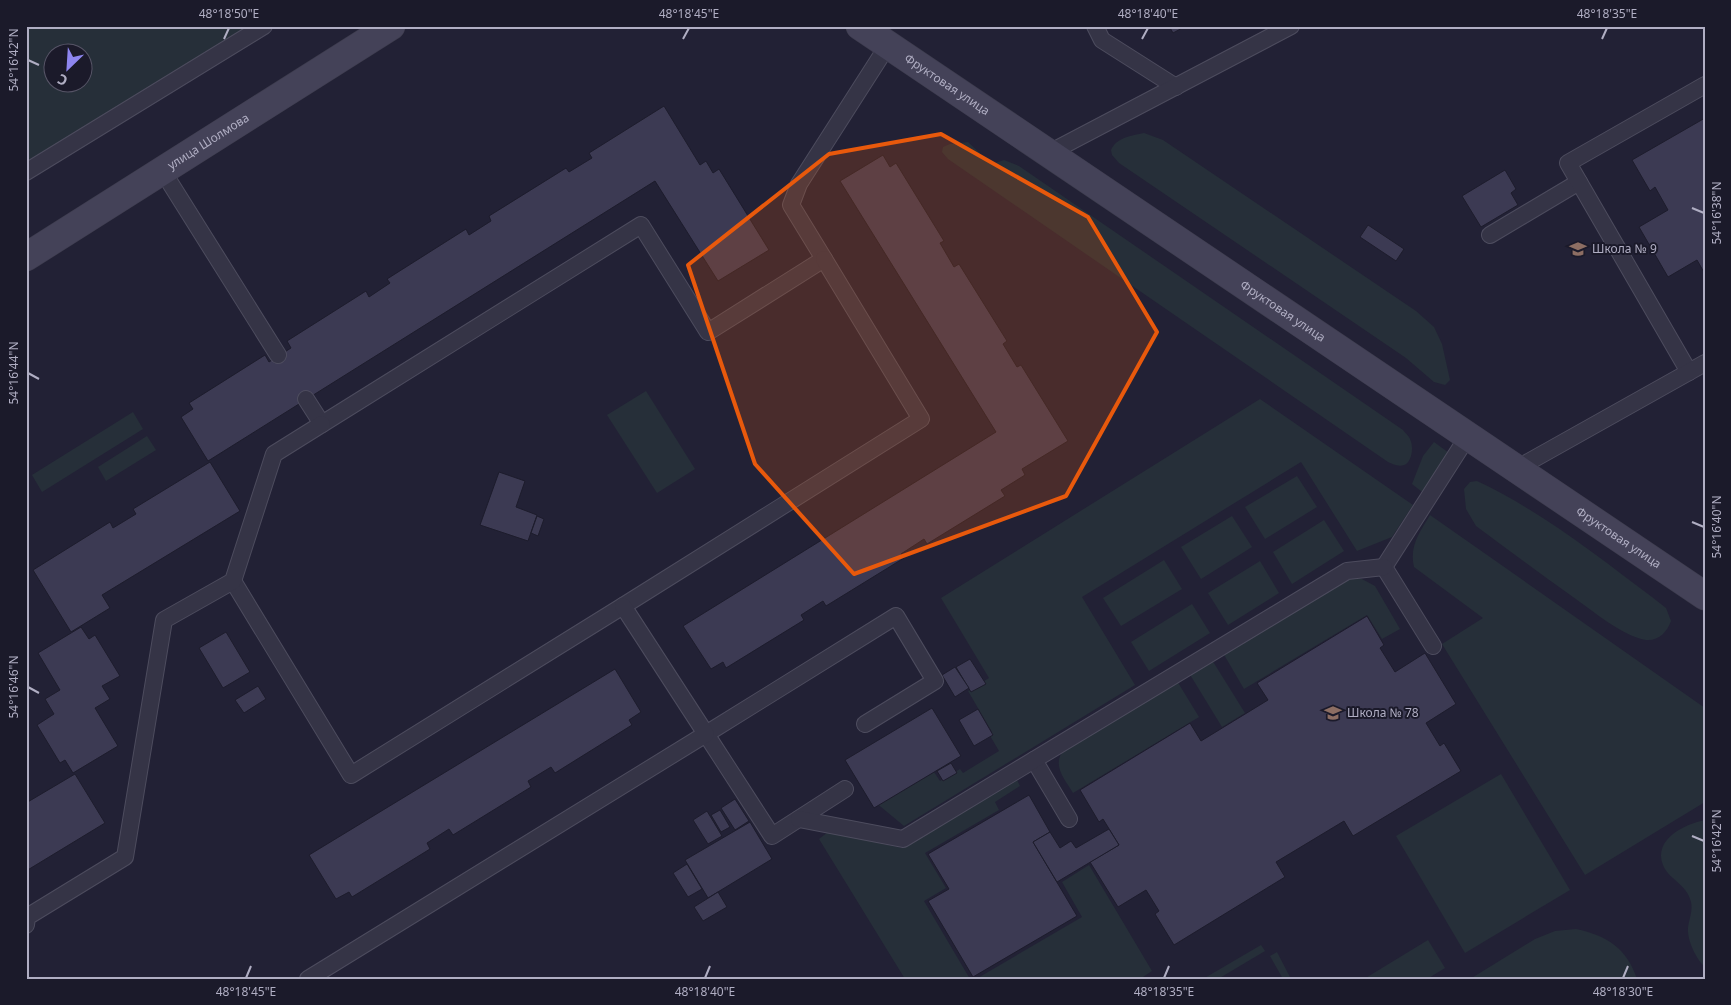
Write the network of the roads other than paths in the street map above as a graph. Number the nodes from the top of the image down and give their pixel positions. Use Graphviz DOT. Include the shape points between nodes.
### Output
graph roads {
  1 [pos="264,26"];
  2 [pos="391,26"];
  3 [pos="860,26"];
  4 [pos="1095,26"];
  5 [pos="1291,26"];
  6 [pos="888,45"];
  7 [pos="1705,85"];
  8 [pos="1176,87"];
  9 [pos="1049,153"];
  10 [pos="162,170"];
  11 [pos="26,172"];
  12 [pos="1579,182"];
  13 [pos="1490,235"];
  14 [pos="26,257"];
  15 [pos="824,259"];
  16 [pos="278,355"];
  17 [pos="1705,363"];
  18 [pos="1689,372"];
  19 [pos="306,399"];
  20 [pos="322,424"];
  21 [pos="1468,436"];
  22 [pos="1516,469"];
  23 [pos="1384,566"];
  24 [pos="233,581"];
  25 [pos="1705,596"];
  26 [pos="623,606"];
  27 [pos="1433,646"];
  28 [pos="864,724"];
  29 [pos="706,734"];
  30 [pos="1034,760"];
  31 [pos="845,789"];
  32 [pos="799,818"];
  33 [pos="1069,819"];
  34 [pos="26,925"];
  35 [pos="308,979"];
  1 -- 11 [label="lane"];
  2 -- 10 [label="street, улица Шолмова"];
  3 -- 6 [label="street, Фруктовая улица"];
  4 -- 8 [label="lane" via="1102,40"];
  5 -- 8 [label="lane"];
  6 -- 9 [label="street, Фруктовая улица"];
  6 -- 15 [label="lane" via="799,184 791,205"];
  7 -- 12 [label="lane" via="1568,162"];
  8 -- 9 [label="lane"];
  9 -- 21 [label="street, Фруктовая улица"];
  10 -- 14 [label="street, улица Шолмова"];
  10 -- 16 [label="lane"];
  12 -- 13 [label="lane"];
  12 -- 18 [label="lane"];
  15 -- 20 [label="lane" via="708,332 641,225"];
  15 -- 26 [label="lane" via="921,419"];
  17 -- 18 [label="lane"];
  18 -- 22 [label="lane"];
  19 -- 20 [label="lane"];
  20 -- 24 [label="lane" via="274,454"];
  21 -- 22 [label="street, Фруктовая улица"];
  21 -- 23 [label="lane"];
  22 -- 25 [label="street, Фруктовая улица"];
  23 -- 27 [label="lane"];
  23 -- 30 [label="lane" via="1347,571"];
  24 -- 26 [label="lane" via="351,774"];
  24 -- 34 [label="lane" via="164,620 125,857 27,917"];
  26 -- 29 [label="lane"];
  28 -- 29 [label="lane" via="935,681 896,616"];
  29 -- 32 [label="lane" via="772,836"];
  29 -- 35 [label="lane"];
  30 -- 32 [label="lane" via="903,839"];
  30 -- 33 [label="lane"];
  31 -- 32 [label="lane"];
}
